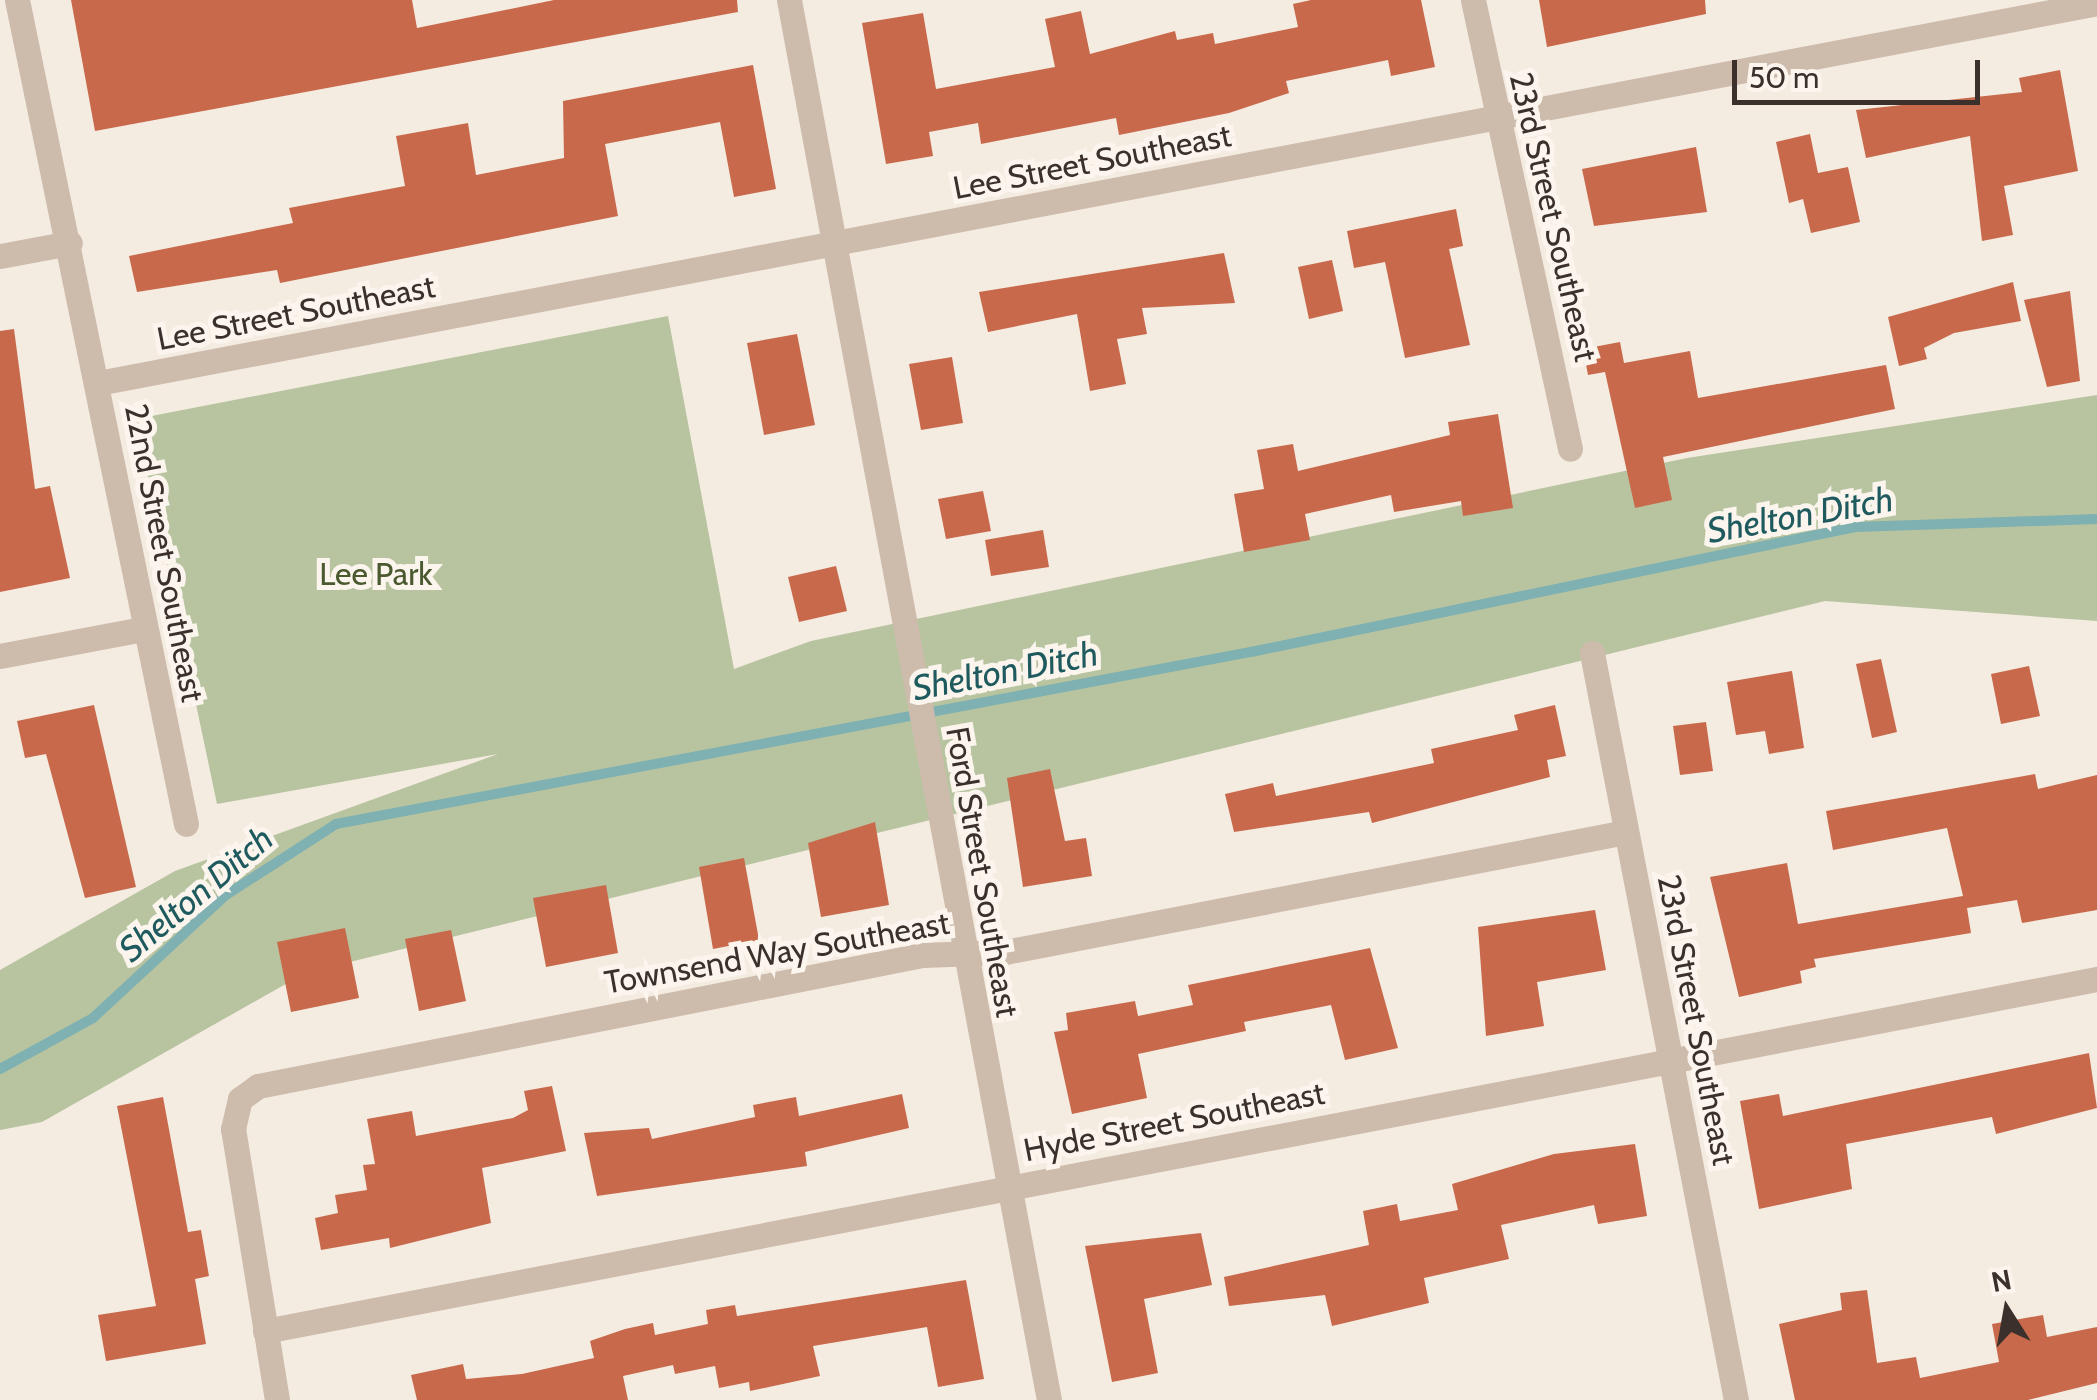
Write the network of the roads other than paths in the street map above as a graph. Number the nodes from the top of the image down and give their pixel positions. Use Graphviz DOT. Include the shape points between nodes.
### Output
graph roads {
  1 [pos="17,0"];
  2 [pos="789,0"];
  3 [pos="1473,0"];
  4 [pos="2097,3"];
  5 [pos="1496,120"];
  6 [pos="70,243"];
  7 [pos="834,243"];
  8 [pos="0,256"];
  9 [pos="98,384"];
  10 [pos="1570,449"];
  11 [pos="144,629"];
  12 [pos="1592,653"];
  13 [pos="0,656"];
  14 [pos="186,824"];
  15 [pos="1626,832"];
  16 [pos="962,953"];
  17 [pos="2097,979"];
  18 [pos="1671,1059"];
  19 [pos="1006,1190"];
  20 [pos="265,1331"];
  21 [pos="277,1400"];
  22 [pos="1049,1400"];
  23 [pos="1736,1400"];
  1 -- 6 [label="street, 22nd Street Southeast"];
  2 -- 7 [label="street, Ford Street Southeast"];
  3 -- 5 [label="street, 23rd Street Southeast"];
  4 -- 5 [label="street, Lee Street Southeast"];
  5 -- 7 [label="street, Lee Street Southeast"];
  5 -- 10 [label="street, 23rd Street Southeast"];
  6 -- 8 [label="street"];
  6 -- 9 [label="street, 22nd Street Southeast"];
  7 -- 9 [label="street, Lee Street Southeast"];
  7 -- 16 [label="street, Ford Street Southeast"];
  9 -- 11 [label="street, 22nd Street Southeast"];
  11 -- 13 [label="street"];
  11 -- 14 [label="street, 22nd Street Southeast"];
  12 -- 15 [label="street, 23rd Street Southeast"];
  15 -- 16 [label="street, Townsend Way Southeast"];
  15 -- 18 [label="street, 23rd Street Southeast"];
  16 -- 19 [label="street, Ford Street Southeast"];
  16 -- 20 [label="street, Townsend Way Southeast" via="281,1078 240,1100 232,1129"];
  17 -- 18 [label="street, Hyde Street Southeast"];
  18 -- 19 [label="street, Hyde Street Southeast"];
  18 -- 23 [label="street, 23rd Street Southeast"];
  19 -- 20 [label="street, Hyde Street Southeast"];
  19 -- 22 [label="street, Ford Street Southeast"];
  20 -- 21 [label="street"];
}
